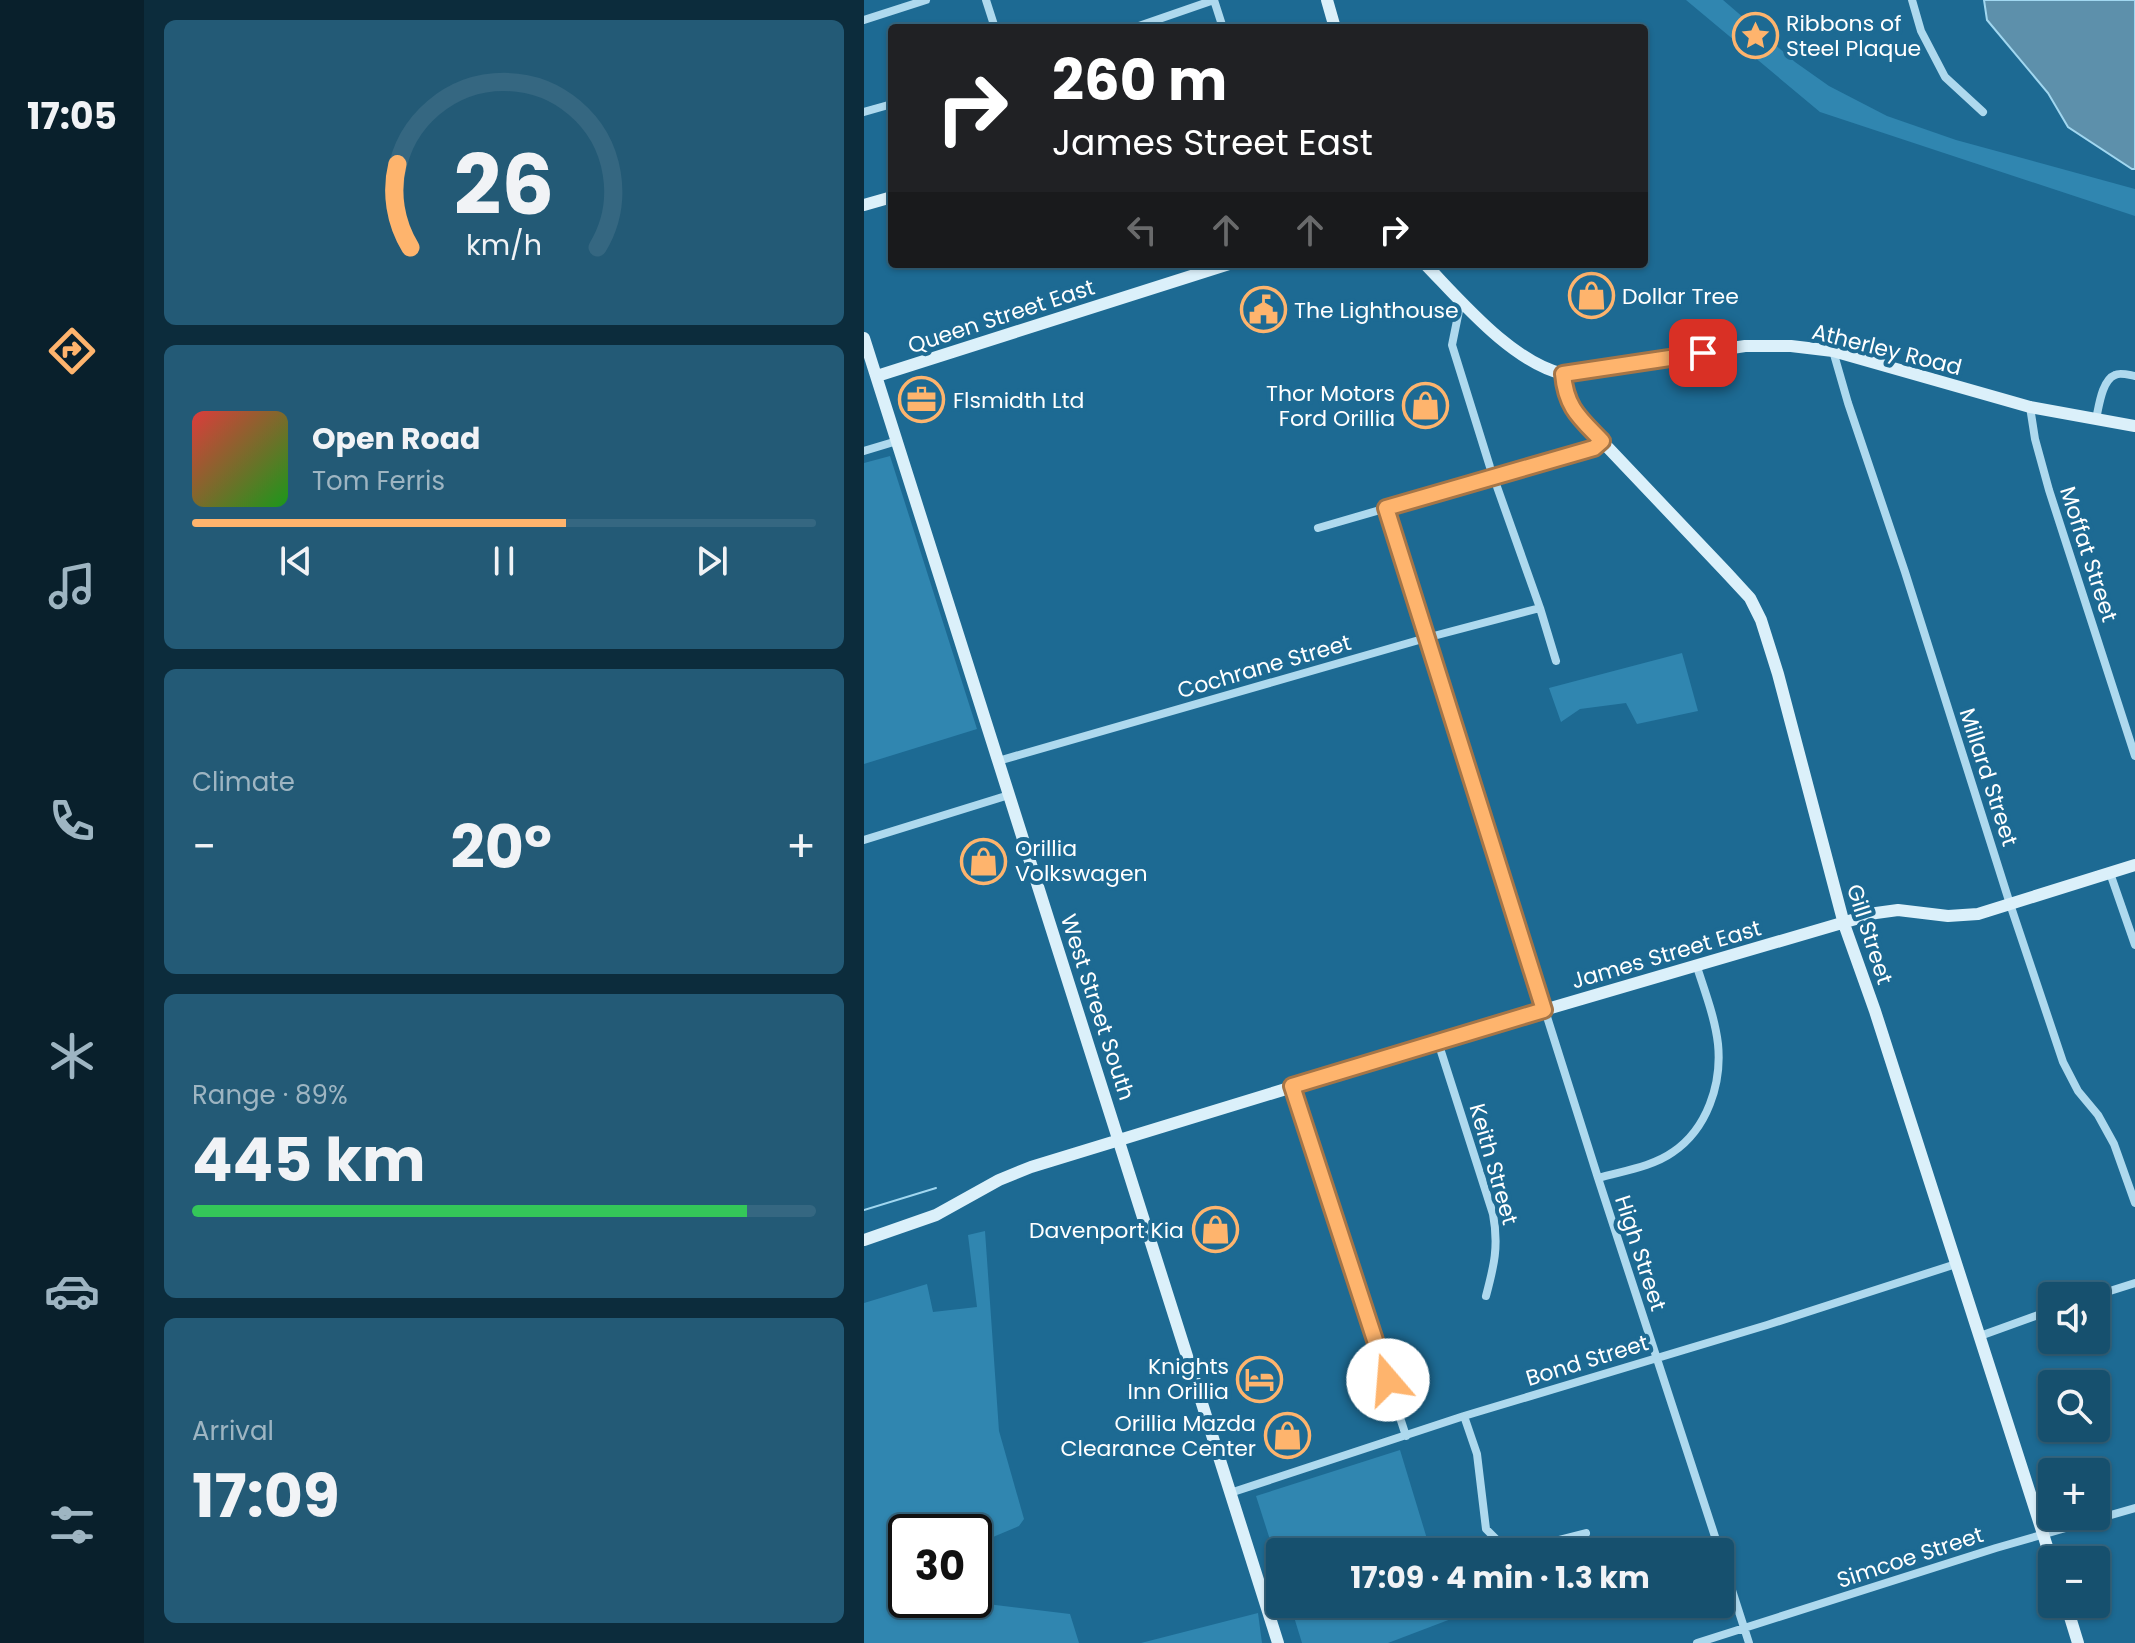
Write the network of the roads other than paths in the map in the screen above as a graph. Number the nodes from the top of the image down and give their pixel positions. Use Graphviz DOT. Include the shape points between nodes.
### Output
graph roads {
  1 [pos="926,0"];
  2 [pos="986,0"];
  3 [pos="1214,0"];
  4 [pos="1327,0"];
  5 [pos="1912,0"];
  6 [pos="864,20"];
  7 [pos="994,24"];
  8 [pos="1145,24"];
  9 [pos="1222,24"];
  10 [pos="1334,24"];
  11 [pos="888,105"];
  12 [pos="864,112"];
  13 [pos="1983,112"];
  14 [pos="888,198"];
  15 [pos="864,205"];
  16 [pos="1216,268"];
  17 [pos="1429,268"];
  18 [pos="1461,301"];
  19 [pos="864,338"];
  20 [pos="1833,351"];
  21 [pos="1563,374"];
  22 [pos="877,376"];
  23 [pos="2135,376"];
  24 [pos="2030,407"];
  25 [pos="2096,419"];
  26 [pos="2135,426"];
  27 [pos="897,441"];
  28 [pos="1602,441"];
  29 [pos="864,451"];
  30 [pos="1493,477"];
  31 [pos="1386,508"];
  32 [pos="1318,528"];
  33 [pos="1540,608"];
  34 [pos="1426,638"];
  35 [pos="1556,661"];
  36 [pos="2135,756"];
  37 [pos="998,761"];
  38 [pos="1009,795"];
  39 [pos="864,840"];
  40 [pos="2135,865"];
  41 [pos="2110,873"];
  42 [pos="2010,904"];
  43 [pos="1844,924"];
  44 [pos="2135,945"];
  45 [pos="1697,967"];
  46 [pos="1544,1010"];
  47 [pos="1438,1042"];
  48 [pos="1292,1086"];
  49 [pos="1119,1140"];
  50 [pos="1598,1178"];
  51 [pos="2135,1203"];
  52 [pos="864,1240"];
  53 [pos="1956,1264"];
  54 [pos="2135,1283"];
  55 [pos="2110,1291"];
  56 [pos="1486,1296"];
  57 [pos="2038,1315"];
  58 [pos="1980,1336"];
  59 [pos="1657,1358"];
  60 [pos="1464,1416"];
  61 [pos="1406,1436"];
  62 [pos="1230,1493"];
  63 [pos="2135,1508"];
  64 [pos="1586,1533"];
  65 [pos="2044,1536"];
  66 [pos="1715,1538"];
  67 [pos="2047,1546"];
  68 [pos="1734,1597"];
  69 [pos="2070,1618"];
  70 [pos="1744,1629"];
  71 [pos="1278,1643"];
  72 [pos="1697,1643"];
  73 [pos="1749,1643"];
  74 [pos="2078,1643"];
  1 -- 6 [label="street"];
  2 -- 7 [label="street"];
  3 -- 8 [label="street"];
  3 -- 9 [label="street"];
  4 -- 10 [label="street"];
  5 -- 13 [label="street" via="1945,77"];
  11 -- 12 [label="street"];
  14 -- 15 [label="street"];
  16 -- 22 [label="street, Queen Street East"];
  17 -- 18 [label="street"];
  18 -- 21 [label="street" via="1519,353"];
  18 -- 30 [label="street" via="1452,345"];
  19 -- 22 [label="street, West Street South"];
  20 -- 21 [label="street, Atherley Road" via="1755,345"];
  20 -- 24 [label="street, Atherley Road"];
  20 -- 42 [label="street, Millard Street"];
  21 -- 28 [label="street, Gill Street" via="1568,400"];
  22 -- 27 [label="street, West Street South"];
  23 -- 25 [label="street" via="2111,377"];
  24 -- 25 [label="street, Atherley Road"];
  24 -- 36 [label="street, Moffat Street" via="2049,490"];
  25 -- 26 [label="street, Atherley Road"];
  27 -- 29 [label="street"];
  27 -- 37 [label="street, West Street South"];
  28 -- 30 [label="street" via="1594,448"];
  28 -- 43 [label="street, Gill Street" via="1750,598 1778,674"];
  30 -- 31 [label="street"];
  30 -- 33 [label="street"];
  31 -- 32 [label="street"];
  31 -- 34 [label="street, High Street"];
  33 -- 34 [label="street, Cochrane Street"];
  33 -- 35 [label="street"];
  34 -- 37 [label="street, Cochrane Street"];
  34 -- 46 [label="street, High Street"];
  37 -- 38 [label="street, West Street South"];
  38 -- 39 [label="street"];
  38 -- 49 [label="street, West Street South"];
  40 -- 41 [label="street, James Street East"];
  41 -- 42 [label="street, James Street East"];
  41 -- 44 [label="street"];
  42 -- 43 [label="street, James Street East" via="1962,916 1898,910"];
  42 -- 51 [label="street, Millard Street" via="2063,1062 2114,1144"];
  43 -- 45 [label="street, James Street East"];
  43 -- 53 [label="street, Gill Street"];
  45 -- 46 [label="street, James Street East"];
  45 -- 50 [label="street" via="1719,1057 1707,1113 1693,1136 1671,1154"];
  46 -- 47 [label="street, James Street East"];
  46 -- 50 [label="street, High Street"];
  47 -- 48 [label="street, James Street East"];
  47 -- 56 [label="street, Keith Street" via="1493,1214 1497,1236"];
  48 -- 49 [label="street, James Street East"];
  48 -- 61 [label="street"];
  49 -- 52 [label="street, James Street East" via="1014,1173 936,1215"];
  49 -- 62 [label="street, West Street South"];
  50 -- 59 [label="street, High Street"];
  53 -- 58 [label="street, Gill Street"];
  53 -- 59 [label="street, Bond Street"];
  54 -- 55 [label="street"];
  57 -- 58 [label="street"];
  58 -- 65 [label="street, Gill Street"];
  59 -- 60 [label="street, Bond Street"];
  59 -- 66 [label="street, High Street"];
  60 -- 61 [label="street, Bond Street"];
  60 -- 64 [label="street" via="1477,1454 1486,1529 1502,1545 1524,1549"];
  61 -- 62 [label="street, Bond Street"];
  62 -- 71 [label="street, West Street South"];
  63 -- 65 [label="street, Simcoe Street"];
  65 -- 67 [label="street, Gill Street"];
  65 -- 70 [label="street, Simcoe Street"];
  68 -- 70 [label="street, High Street"];
  69 -- 74 [label="street"];
  70 -- 72 [label="street, Simcoe Street"];
  70 -- 73 [label="street, High Street"];
}
